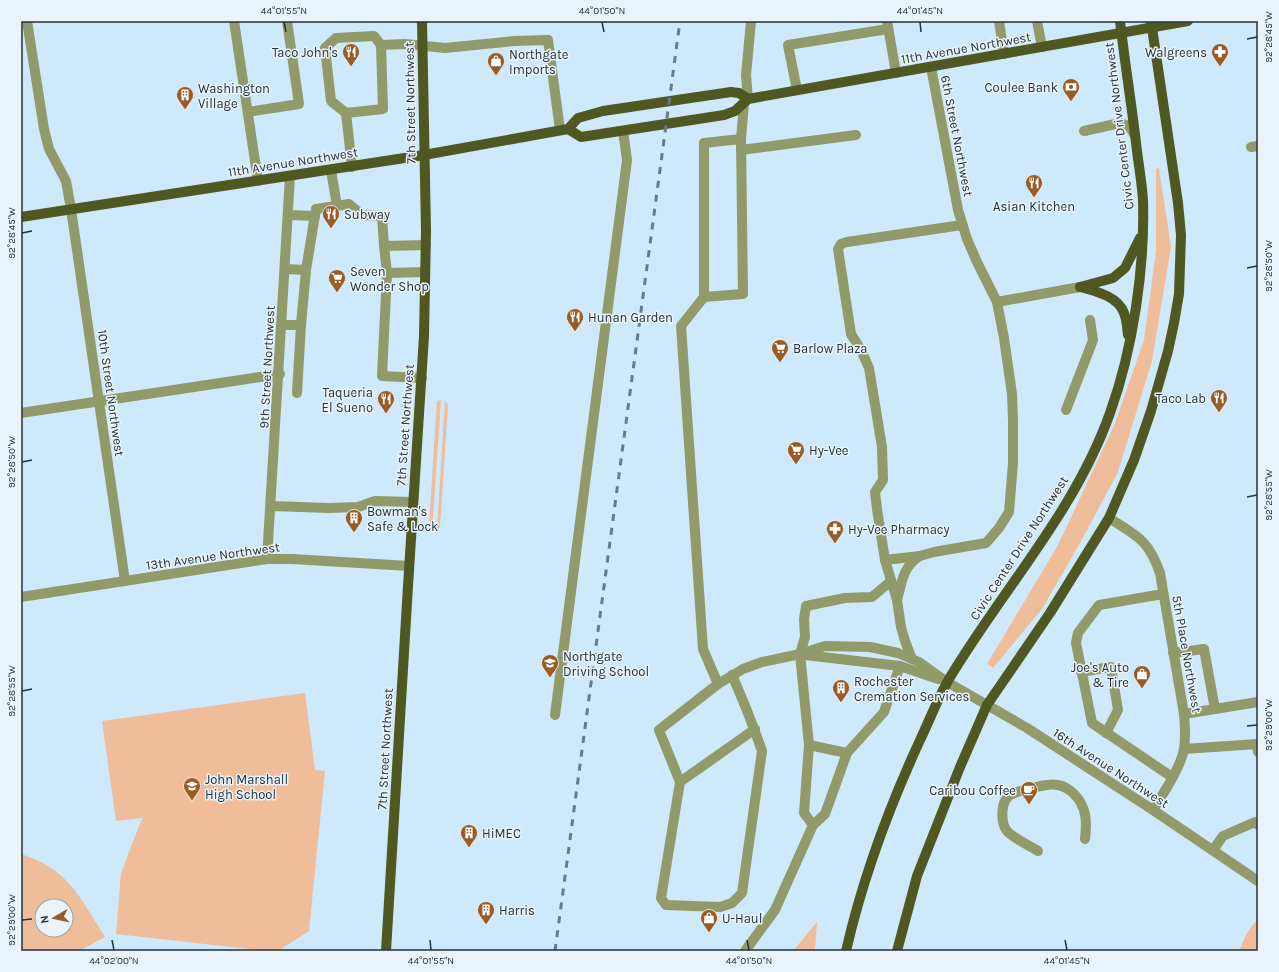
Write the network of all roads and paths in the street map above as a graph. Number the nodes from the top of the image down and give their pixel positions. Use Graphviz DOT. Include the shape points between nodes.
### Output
graph roads {
  1 [pos="27,21"];
  2 [pos="234,21"];
  3 [pos="287,21"];
  4 [pos="422,21"];
  5 [pos="751,21"];
  6 [pos="999,21"];
  7 [pos="1037,21"];
  8 [pos="1120,21"];
  9 [pos="1188,21"];
  10 [pos="1151,24"];
  11 [pos="887,25"];
  12 [pos="1121,33"];
  13 [pos="381,45"];
  14 [pos="422,46"];
  15 [pos="1042,47"];
  16 [pos="1004,54"];
  17 [pos="931,67"];
  18 [pos="896,73"];
  19 [pos="797,90"];
  20 [pos="746,101"];
  21 [pos="248,112"];
  22 [pos="346,113"];
  23 [pos="564,129"];
  24 [pos="623,131"];
  25 [pos="1084,131"];
  26 [pos="856,135"];
  27 [pos="1135,136"];
  28 [pos="741,139"];
  29 [pos="741,150"];
  30 [pos="424,155"];
  31 [pos="352,167"];
  32 [pos="331,170"];
  33 [pos="290,176"];
  34 [pos="258,181"];
  35 [pos="337,206"];
  36 [pos="71,209"];
  37 [pos="288,215"];
  38 [pos="315,216"];
  39 [pos="21,217"];
  40 [pos="962,225"];
  41 [pos="1142,234"];
  42 [pos="426,245"];
  43 [pos="384,246"];
  44 [pos="286,269"];
  45 [pos="306,270"];
  46 [pos="425,272"];
  47 [pos="387,273"];
  48 [pos="1080,287"];
  49 [pos="704,297"];
  50 [pos="997,302"];
  51 [pos="1090,320"];
  52 [pos="282,325"];
  53 [pos="301,325"];
  54 [pos="1129,340"];
  55 [pos="299,365"];
  56 [pos="280,370"];
  57 [pos="422,378"];
  58 [pos="297,393"];
  59 [pos="99,401"];
  60 [pos="1066,410"];
  61 [pos="21,413"];
  62 [pos="413,502"];
  63 [pos="271,506"];
  64 [pos="1108,518"];
  65 [pos="920,556"];
  66 [pos="268,559"];
  67 [pos="885,560"];
  68 [pos="409,566"];
  69 [pos="125,581"];
  70 [pos="891,581"];
  71 [pos="1163,594"];
  72 [pos="21,597"];
  73 [pos="897,600"];
  74 [pos="1173,653"];
  75 [pos="800,654"];
  76 [pos="912,659"];
  77 [pos="900,666"];
  78 [pos="1081,672"];
  79 [pos="732,675"];
  80 [pos="947,682"];
  81 [pos="718,684"];
  82 [pos="1258,702"];
  83 [pos="988,705"];
  84 [pos="1215,709"];
  85 [pos="1184,714"];
  86 [pos="555,715"];
  87 [pos="755,729"];
  88 [pos="1106,733"];
  89 [pos="809,745"];
  90 [pos="1184,749"];
  91 [pos="1258,752"];
  92 [pos="847,753"];
  93 [pos="1172,777"];
  94 [pos="680,782"];
  95 [pos="1153,810"];
  96 [pos="1257,820"];
  97 [pos="814,825"];
  98 [pos="1085,839"];
  99 [pos="1213,850"];
  100 [pos="1038,851"];
  101 [pos="1258,881"];
  102 [pos="386,951"];
  103 [pos="746,951"];
  104 [pos="846,951"];
  105 [pos="897,951"];
  1 -- 36 [label="street, 10th Street Northwest" via="44,129 49,150 66,181"];
  2 -- 21 [label="street"];
  3 -- 21 [label="street" via="299,104"];
  4 -- 14 [label="main road, 7th Street Northwest"];
  5 -- 20 [label="street"];
  6 -- 16 [label="street"];
  7 -- 15 [label="street"];
  8 -- 12 [label="main road, Civic Center Drive Northwest"];
  9 -- 10 [label="main road, 11th Avenue Northwest"];
  10 -- 12 [label="main road, 11th Avenue Northwest"];
  10 -- 64 [label="main road" via="1178,203 1181,242 1179,294 1170,344 1151,411 1134,460"];
  11 -- 18 [label="street"];
  11 -- 19 [label="street" via="788,45"];
  12 -- 15 [label="main road, 11th Avenue Northwest"];
  12 -- 27 [label="main road, Civic Center Drive Northwest"];
  13 -- 14 [label="street"];
  13 -- 22 [label="street" via="383,109"];
  13 -- 22 [label="street" via="374,36 336,38 325,48 331,101"];
  14 -- 23 [label="street" via="446,48 548,40"];
  14 -- 30 [label="main road, 7th Street Northwest"];
  15 -- 16 [label="main road, 11th Avenue Northwest"];
  16 -- 17 [label="main road, 11th Avenue Northwest"];
  17 -- 18 [label="main road, 11th Avenue Northwest"];
  17 -- 40 [label="street, 6th Street Northwest"];
  18 -- 19 [label="main road, 11th Avenue Northwest"];
  19 -- 20 [label="main road, 11th Avenue Northwest"];
  20 -- 23 [label="main road, 11th Avenue Northwest" via="739,93 731,92 603,112 578,118"];
  20 -- 24 [label="main road, 11th Avenue Northwest" via="735,111 724,115"];
  20 -- 28 [label="street"];
  21 -- 34 [label="street"];
  22 -- 31 [label="street"];
  23 -- 24 [label="main road, 11th Avenue Northwest" via="581,137"];
  23 -- 30 [label="main road, 11th Avenue Northwest"];
  24 -- 86 [label="street" via="627,160"];
  25 -- 27 [label="street" via="1120,123 1129,126"];
  26 -- 29 [label="street"];
  27 -- 41 [label="main road, Civic Center Drive Northwest" via="1143,199"];
  28 -- 29 [label="street"];
  28 -- 49 [label="street" via="704,143"];
  29 -- 49 [label="street" via="743,294"];
  30 -- 31 [label="main road, 11th Avenue Northwest"];
  30 -- 42 [label="main road, 7th Street Northwest"];
  31 -- 32 [label="main road, 11th Avenue Northwest"];
  32 -- 33 [label="main road, 11th Avenue Northwest"];
  32 -- 35 [label="street"];
  33 -- 34 [label="main road, 11th Avenue Northwest"];
  33 -- 37 [label="street, 9th Street Northwest"];
  34 -- 36 [label="main road, 11th Avenue Northwest"];
  35 -- 38 [label="street" via="316,209"];
  35 -- 43 [label="street" via="350,204 362,216 382,216"];
  36 -- 39 [label="main road, 11th Avenue Northwest"];
  36 -- 59 [label="street, 10th Street Northwest"];
  37 -- 38 [label="street"];
  37 -- 44 [label="street, 9th Street Northwest"];
  38 -- 45 [label="street"];
  40 -- 50 [label="street, 6th Street Northwest"];
  40 -- 67 [label="street" via="847,242 841,244 838,250 851,334 869,368 882,447 883,480 875,492"];
  41 -- 48 [label="main road" via="1125,268 1112,278"];
  41 -- 54 [label="main road, Civic Center Drive Northwest" via="1137,301"];
  42 -- 43 [label="street"];
  42 -- 46 [label="main road, 7th Street Northwest"];
  43 -- 47 [label="street"];
  44 -- 45 [label="street"];
  44 -- 52 [label="street, 9th Street Northwest"];
  45 -- 53 [label="street"];
  46 -- 47 [label="street"];
  46 -- 57 [label="main road, 7th Street Northwest"];
  47 -- 57 [label="street" via="382,376"];
  48 -- 50 [label="street"];
  48 -- 54 [label="main road" via="1118,302 1124,313"];
  49 -- 81 [label="street" via="681,326 703,649"];
  50 -- 65 [label="street, 6th Street Northwest" via="1012,394 1013,463 1009,512 986,543"];
  51 -- 60 [label="street" via="1093,340"];
  52 -- 53 [label="street"];
  52 -- 56 [label="street, 9th Street Northwest"];
  53 -- 55 [label="street"];
  54 -- 80 [label="main road, Civic Center Drive Northwest" via="1110,414 1095,451 1066,503"];
  55 -- 56 [label="street"];
  55 -- 58 [label="street"];
  56 -- 59 [label="street"];
  56 -- 63 [label="street, 9th Street Northwest"];
  57 -- 62 [label="main road, 7th Street Northwest"];
  59 -- 61 [label="street"];
  59 -- 69 [label="street, 10th Street Northwest"];
  62 -- 63 [label="street" via="375,501 358,507 329,508"];
  62 -- 68 [label="main road, 7th Street Northwest"];
  63 -- 66 [label="street, 9th Street Northwest"];
  64 -- 71 [label="street, 5th Place Northwest" via="1142,540 1150,549 1160,573"];
  64 -- 83 [label="main road" via="1050,613"];
  65 -- 67 [label="street, 6th Street Northwest"];
  65 -- 73 [label="street" via="908,566"];
  66 -- 68 [label="street, 13th Avenue Northwest"];
  66 -- 69 [label="street, 13th Avenue Northwest"];
  67 -- 70 [label="street"];
  68 -- 102 [label="main road, 7th Street Northwest"];
  69 -- 72 [label="street, 13th Avenue Northwest"];
  70 -- 73 [label="street"];
  70 -- 75 [label="street" via="872,596 845,598 806,606 805,637"];
  71 -- 74 [label="street, 5th Place Northwest"];
  71 -- 78 [label="street" via="1099,605 1078,633 1076,643"];
  73 -- 76 [label="street" via="904,641"];
  74 -- 84 [label="street" via="1204,649"];
  74 -- 85 [label="street, 5th Place Northwest"];
  75 -- 76 [label="street, 16th Avenue Northwest" via="825,646 870,647"];
  75 -- 77 [label="street, 16th Avenue Northwest"];
  75 -- 79 [label="street, 16th Avenue Northwest" via="762,662"];
  75 -- 89 [label="street"];
  76 -- 80 [label="street, 16th Avenue Northwest"];
  77 -- 80 [label="street, 16th Avenue Northwest"];
  77 -- 92 [label="street" via="884,712"];
  78 -- 88 [label="street" via="1092,723"];
  78 -- 88 [label="street" via="1111,667 1118,710"];
  79 -- 81 [label="street, 16th Avenue Northwest"];
  79 -- 87 [label="street"];
  80 -- 83 [label="street, 16th Avenue Northwest"];
  80 -- 104 [label="main road, Civic Center Drive Northwest" via="882,828 855,913"];
  81 -- 94 [label="street, 16th Avenue Northwest" via="659,730"];
  82 -- 84 [label="street"];
  83 -- 95 [label="street, 16th Avenue Northwest"];
  83 -- 105 [label="main road" via="960,767 917,876"];
  84 -- 85 [label="street"];
  85 -- 90 [label="street, 5th Place Northwest"];
  87 -- 94 [label="street"];
  87 -- 94 [label="street" via="762,752 742,893 732,903 720,907 666,905 661,898"];
  88 -- 93 [label="street"];
  89 -- 92 [label="street"];
  89 -- 97 [label="street" via="804,813"];
  90 -- 91 [label="street" via="1257,744"];
  90 -- 93 [label="street, 5th Place Northwest"];
  92 -- 97 [label="street" via="825,814"];
  93 -- 95 [label="street, 5th Place Northwest"];
  95 -- 99 [label="street, 16th Avenue Northwest"];
  96 -- 99 [label="street" via="1223,836"];
  97 -- 103 [label="street" via="775,910"];
  98 -- 100 [label="street" via="1085,811 1079,799 1070,790 1059,785 1046,785 1014,793 1006,800 1002,816 1004,826 1008,832"];
  99 -- 101 [label="street, 16th Avenue Northwest"];
}
